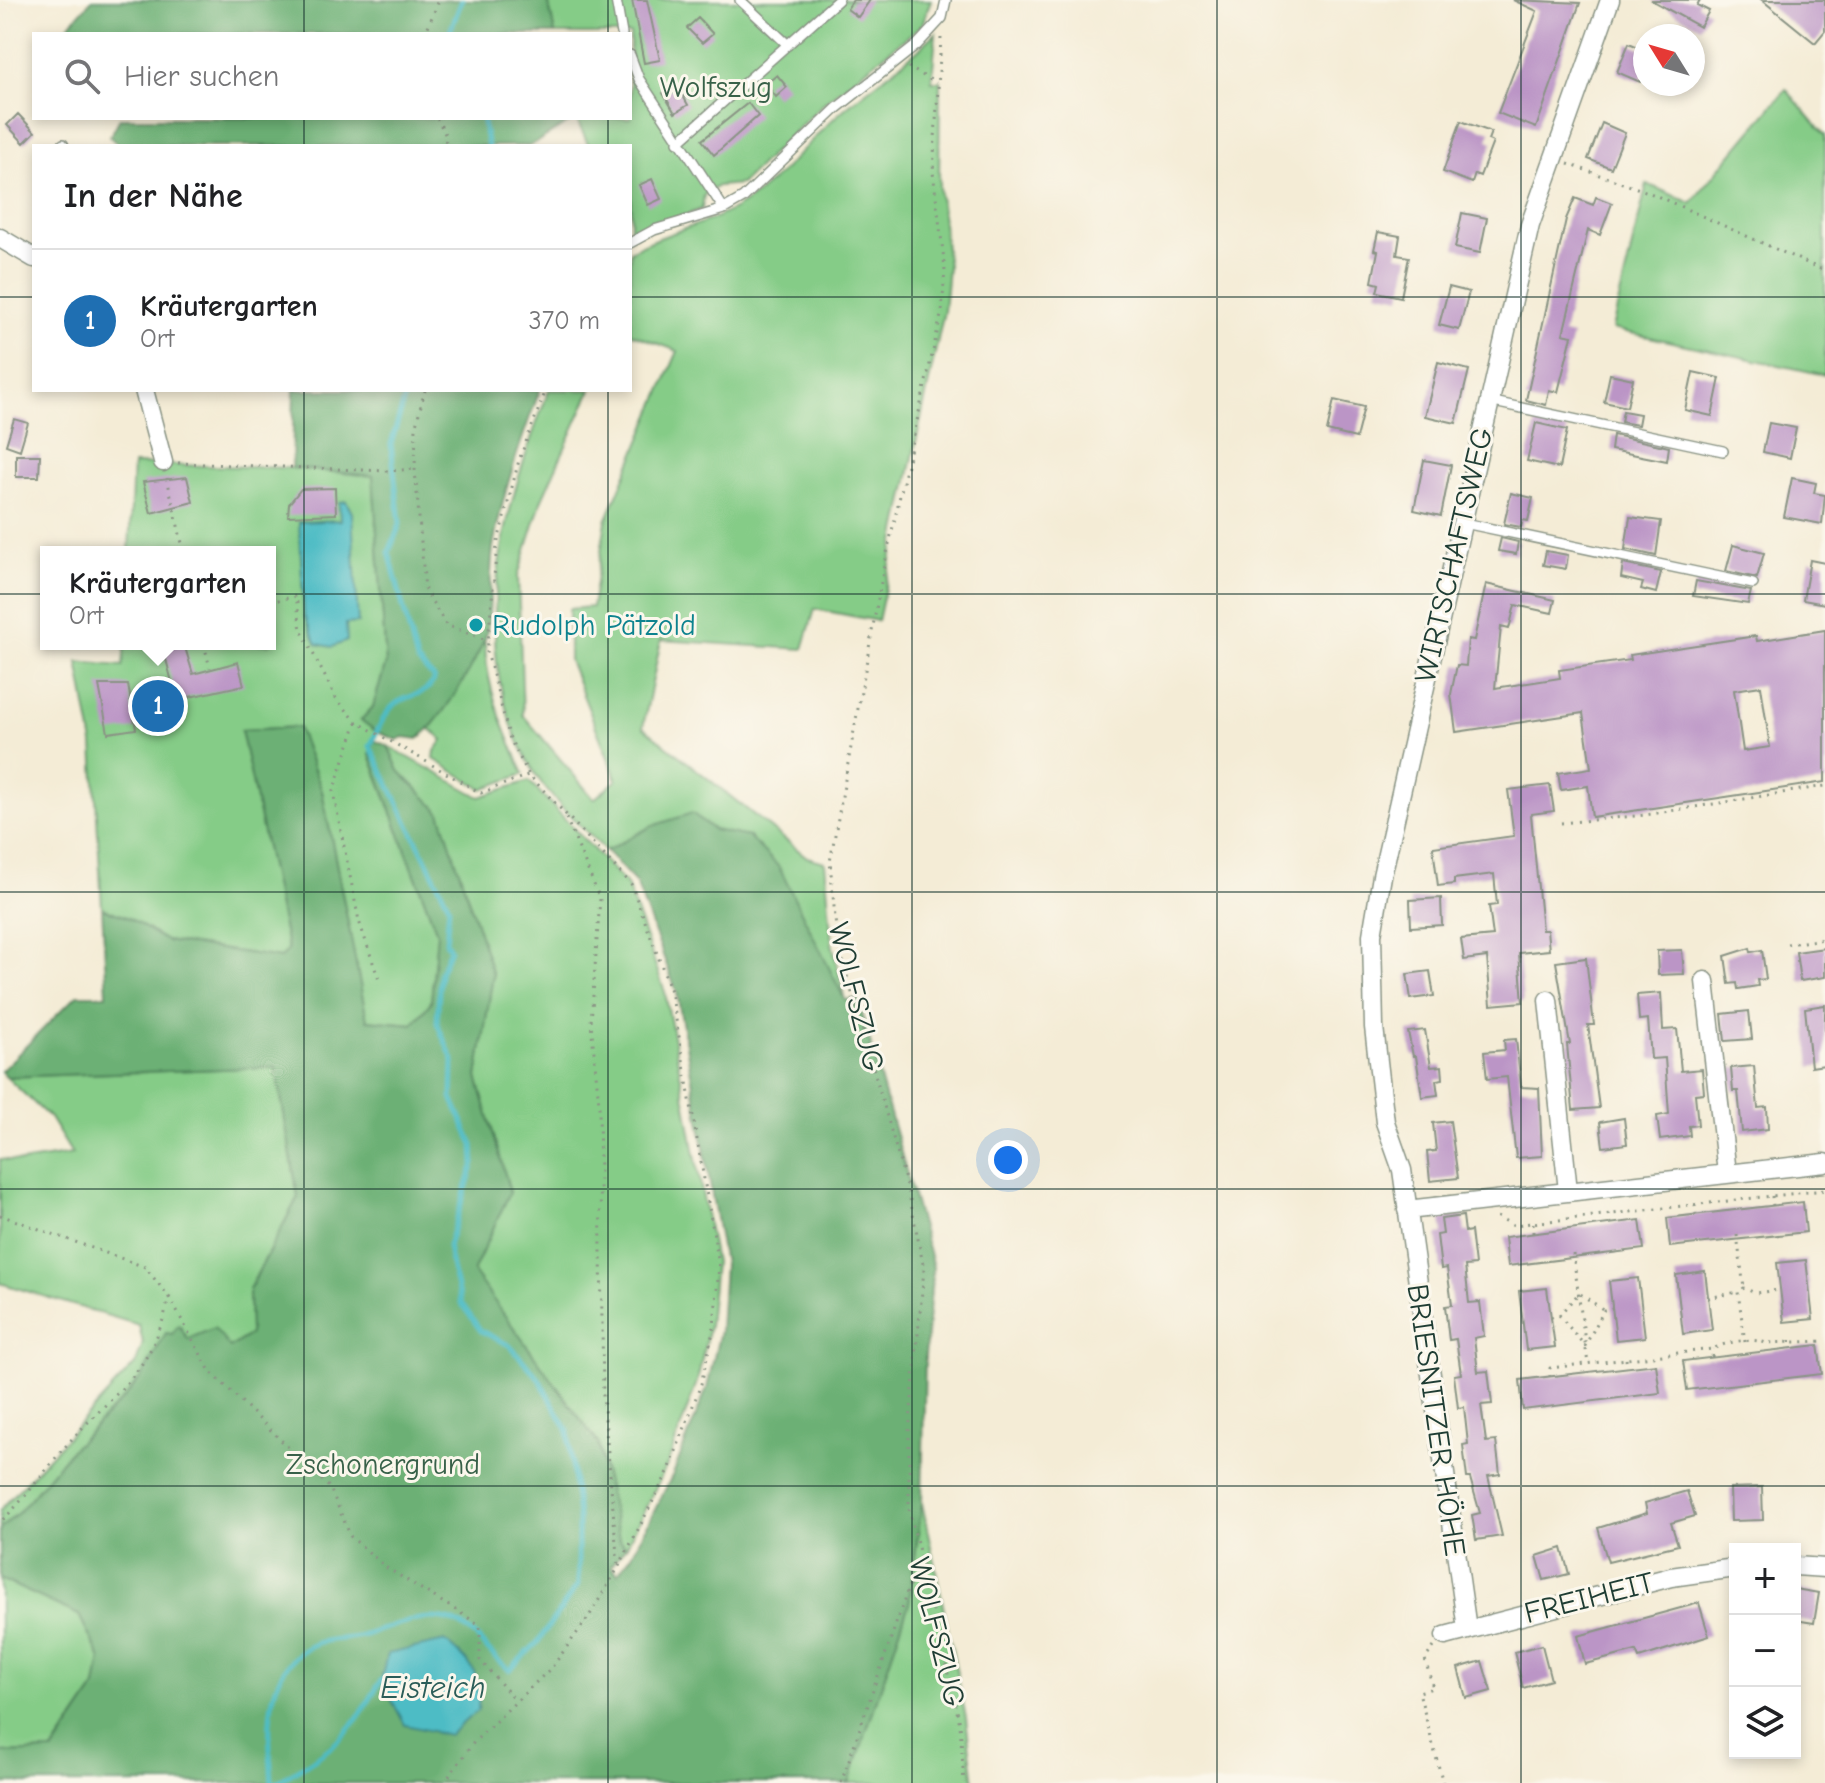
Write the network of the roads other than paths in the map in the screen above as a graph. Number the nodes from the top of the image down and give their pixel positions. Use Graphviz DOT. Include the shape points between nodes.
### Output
graph roads {
  1 [pos="616,0"];
  2 [pos="740,0"];
  3 [pos="838,0"];
  4 [pos="946,0"];
  5 [pos="1610,0"];
  6 [pos="622,32"];
  7 [pos="788,45"];
  8 [pos="632,60"];
  9 [pos="678,142"];
  10 [pos="724,209"];
  11 [pos="0,238"];
  12 [pos="632,242"];
  13 [pos="32,257"];
  14 [pos="145,392"];
  15 [pos="1489,401"];
  16 [pos="1723,451"];
  17 [pos="163,462"];
  18 [pos="1464,523"];
  19 [pos="1753,584"];
  20 [pos="1705,981"];
  21 [pos="1548,1000"];
  22 [pos="1385,1122"];
  23 [pos="1825,1163"];
  24 [pos="1727,1173"];
  25 [pos="1568,1191"];
  26 [pos="1407,1210"];
  27 [pos="1801,1566"];
  28 [pos="1825,1568"];
  29 [pos="1729,1569"];
  30 [pos="1467,1629"];
  31 [pos="1445,1636"];
  1 -- 6 [label="lane"];
  2 -- 7 [label="lane"];
  3 -- 7 [label="lane"];
  4 -- 10 [label="lane" via="942,18 897,62 837,108 766,180"];
  5 -- 15 [label="street, WIRTSCHAFTSWEG" via="1530,225"];
  7 -- 9 [label="lane"];
  8 -- 9 [label="lane"];
  9 -- 10 [label="lane"];
  10 -- 12 [label="lane"];
  11 -- 13 [label="street"];
  14 -- 17 [label="street"];
  15 -- 16 [label="lane"];
  15 -- 18 [label="street, WIRTSCHAFTSWEG"];
  18 -- 19 [label="lane"];
  18 -- 22 [label="street, WIRTSCHAFTSWEG" via="1393,819 1372,935 1374,1027"];
  20 -- 24 [label="street"];
  21 -- 25 [label="street"];
  22 -- 26 [label="street, BRIESNITZER HÖHE" via="1402,1170"];
  23 -- 24 [label="street"];
  24 -- 25 [label="street"];
  25 -- 26 [label="street"];
  26 -- 30 [label="street, BRIESNITZER HÖHE"];
  27 -- 28 [label="street"];
  29 -- 30 [label="street, FREIHEIT" via="1671,1577"];
  30 -- 31 [label="street, FREIHEIT"];
}
